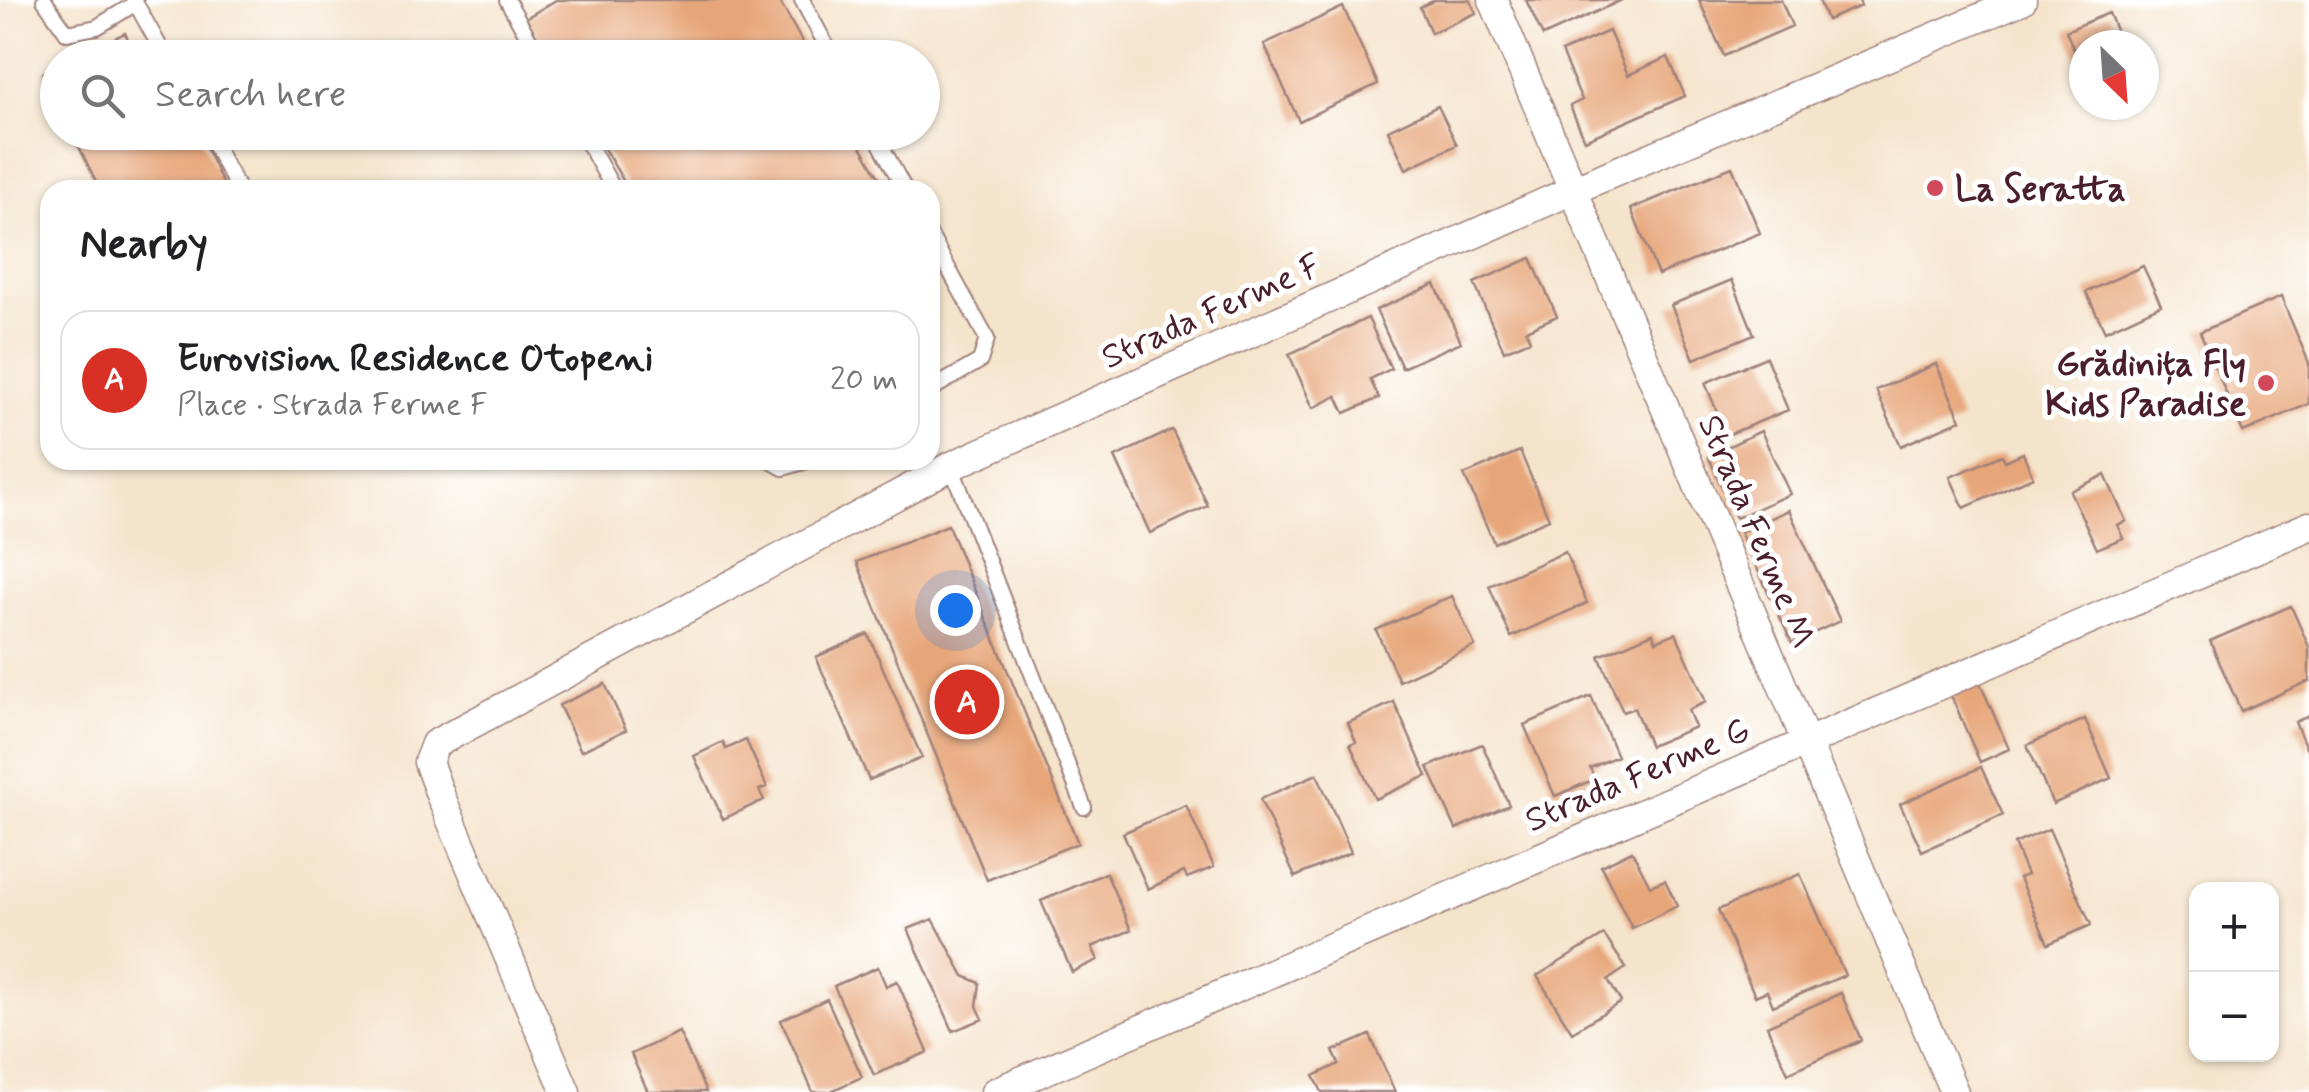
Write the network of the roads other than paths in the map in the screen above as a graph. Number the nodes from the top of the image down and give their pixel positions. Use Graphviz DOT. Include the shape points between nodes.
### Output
graph roads {
  1 [pos="44,0"];
  2 [pos="507,0"];
  3 [pos="802,0"];
  4 [pos="1493,0"];
  5 [pos="2022,0"];
  6 [pos="135,2"];
  7 [pos="156,40"];
  8 [pos="530,40"];
  9 [pos="824,40"];
  10 [pos="217,150"];
  11 [pos="592,150"];
  12 [pos="884,150"];
  13 [pos="233,180"];
  14 [pos="608,180"];
  15 [pos="900,180"];
  16 [pos="1573,190"];
  17 [pos="940,254"];
  18 [pos="940,384"];
  19 [pos="951,466"];
  20 [pos="2309,526"];
  21 [pos="1806,742"];
  22 [pos="1084,806"];
  23 [pos="1046,1082"];
  24 [pos="566,1092"];
  25 [pos="995,1092"];
  26 [pos="1954,1092"];
  1 -- 6 [label="lane" via="67,33 79,34"];
  2 -- 8 [label="lane"];
  3 -- 9 [label="lane"];
  4 -- 16 [label="street, Strada Ferme M"];
  5 -- 16 [label="street, Strada Ferme F"];
  6 -- 7 [label="lane"];
  10 -- 13 [label="lane"];
  11 -- 14 [label="lane"];
  12 -- 15 [label="lane"];
  16 -- 19 [label="street, Strada Ferme F"];
  16 -- 21 [label="street, Strada Ferme M"];
  17 -- 18 [label="lane" via="986,339 980,360"];
  19 -- 22 [label="lane"];
  19 -- 24 [label="street, Strada Ferme F" via="435,744 428,762"];
  20 -- 21 [label="street, Strada Ferme G"];
  21 -- 23 [label="street, Strada Ferme G"];
  21 -- 26 [label="street, Strada Ferme M"];
  23 -- 25 [label="street, Strada Ferme G"];
}
